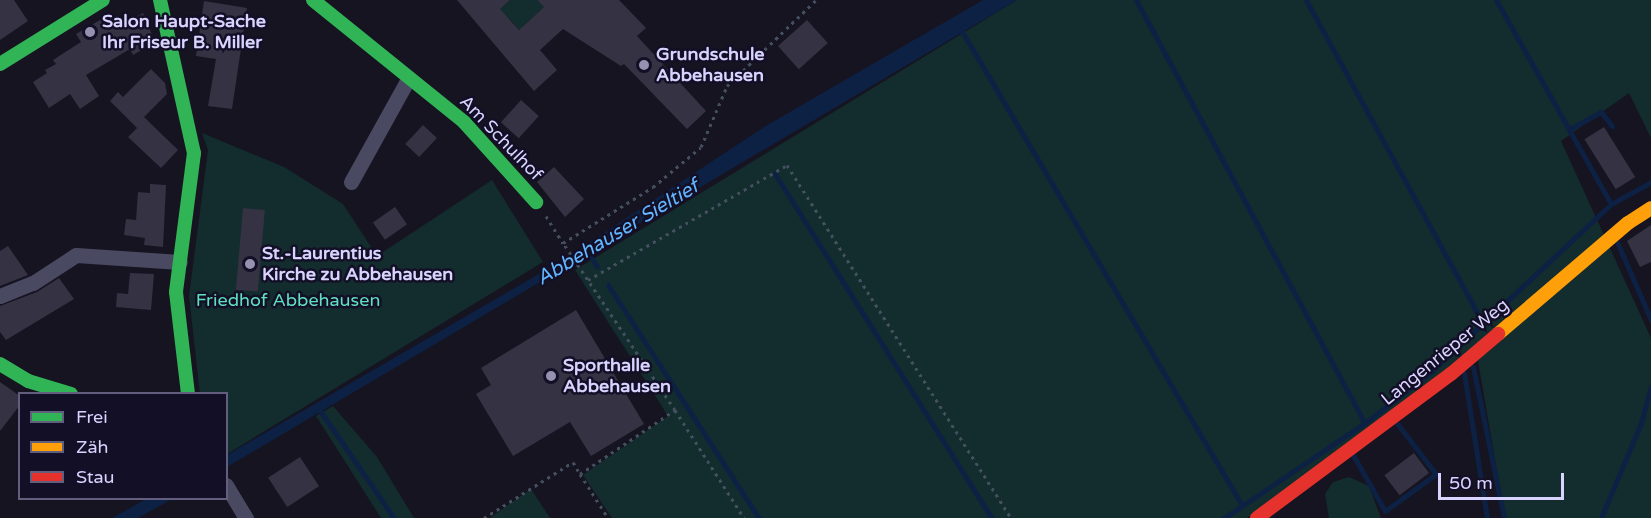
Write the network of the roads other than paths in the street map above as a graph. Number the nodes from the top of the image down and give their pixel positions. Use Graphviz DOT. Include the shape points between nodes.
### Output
graph roads {
  1 [pos="103,0"];
  2 [pos="160,0"];
  3 [pos="313,0"];
  4 [pos="0,64"];
  5 [pos="408,79"];
  6 [pos="351,182"];
  7 [pos="536,202"];
  8 [pos="1651,208"];
  9 [pos="180,262"];
  10 [pos="0,296"];
  11 [pos="0,364"];
  12 [pos="67,392"];
  13 [pos="188,392"];
  14 [pos="228,488"];
  15 [pos="246,518"];
  16 [pos="1257,518"];
  1 -- 4 [label="street"];
  2 -- 9 [label="street" via="194,153"];
  3 -- 5 [label="street, Am Schulhof"];
  5 -- 6 [label="street"];
  5 -- 7 [label="street, Am Schulhof" via="464,122"];
  8 -- 16 [label="street, Langenrieper Weg" via="1628,222 1451,374"];
  9 -- 10 [label="street" via="76,255 33,283"];
  9 -- 13 [label="street" via="176,292"];
  11 -- 12 [label="street" via="28,381"];
  14 -- 15 [label="street"];
}
